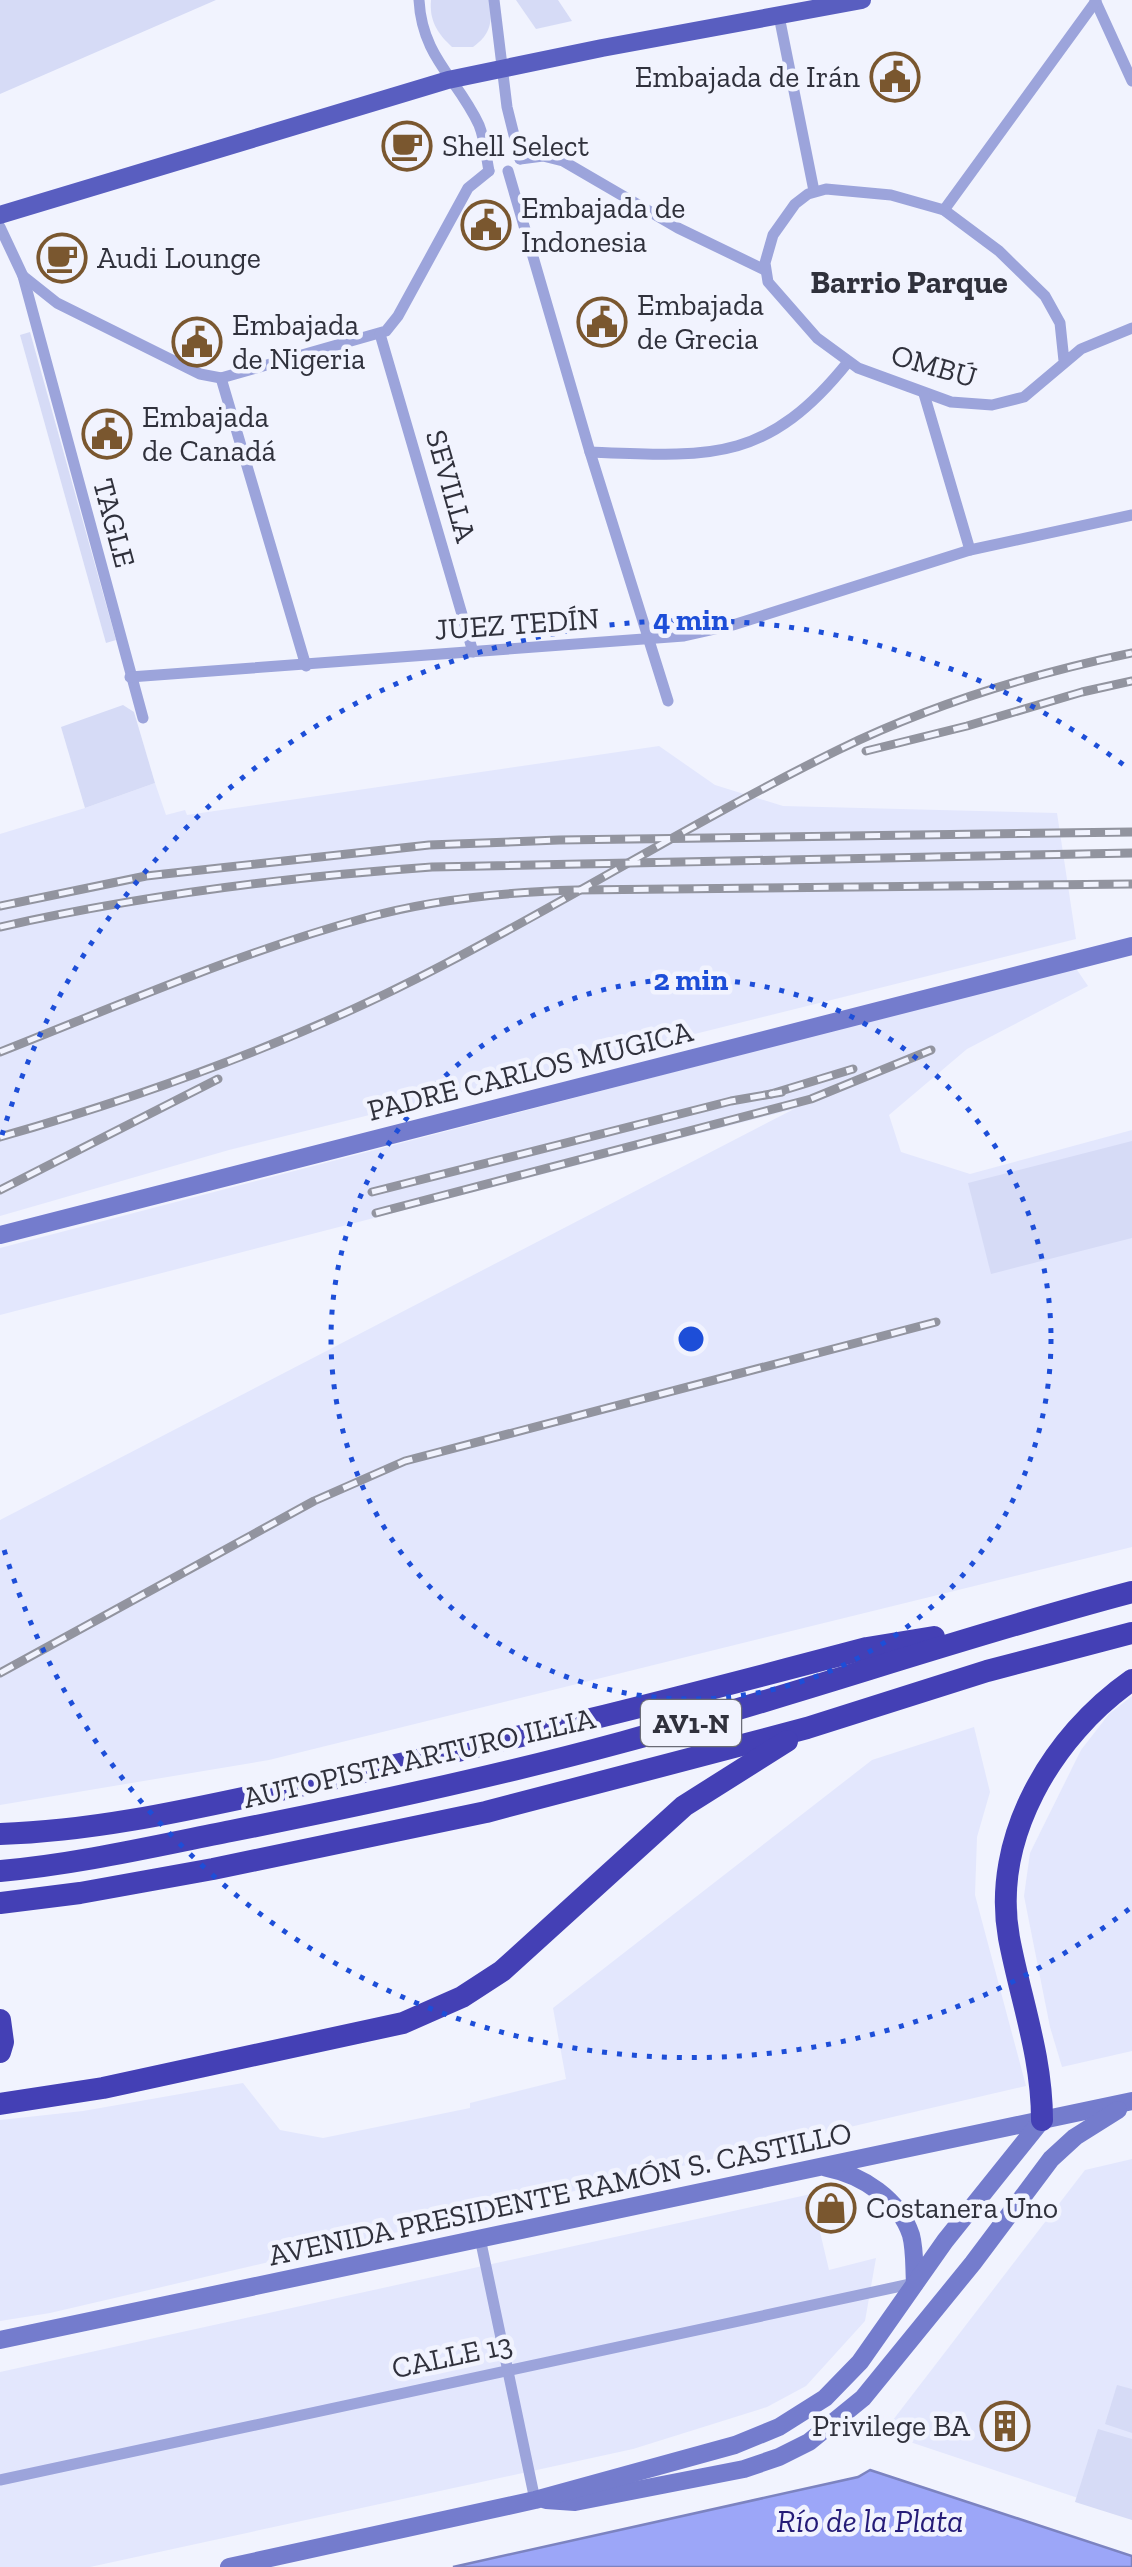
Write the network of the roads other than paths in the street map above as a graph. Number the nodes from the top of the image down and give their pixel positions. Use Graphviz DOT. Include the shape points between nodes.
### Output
graph roads {
  1 [pos="419,0"];
  2 [pos="494,0"];
  3 [pos="862,0"];
  4 [pos="1096,0"];
  5 [pos="779,16"];
  6 [pos="501,68"];
  7 [pos="448,80"];
  8 [pos="1132,82"];
  9 [pos="520,159"];
  10 [pos="488,171"];
  11 [pos="508,171"];
  12 [pos="814,191"];
  13 [pos="944,210"];
  14 [pos="0,215"];
  15 [pos="0,227"];
  16 [pos="765,270"];
  17 [pos="23,276"];
  18 [pos="1132,328"];
  19 [pos="380,334"];
  20 [pos="1064,361"];
  21 [pos="848,362"];
  22 [pos="221,378"];
  23 [pos="924,394"];
  24 [pos="590,452"];
  25 [pos="1132,516"];
  26 [pos="970,550"];
  27 [pos="649,639"];
  28 [pos="474,652"];
  29 [pos="306,666"];
  30 [pos="130,677"];
  31 [pos="668,700"];
  32 [pos="143,718"];
  33 [pos="1132,946"];
  34 [pos="0,1235"];
  35 [pos="1132,1592"];
  36 [pos="1007,1625"];
  37 [pos="1132,1633"];
  38 [pos="1132,1680"];
  39 [pos="807,1728"];
  40 [pos="0,1834"];
  41 [pos="4,1870"];
  42 [pos="0,1902"];
  43 [pos="0,2020"];
  44 [pos="0,2052"];
  45 [pos="1132,2102"];
  46 [pos="0,2104"];
  47 [pos="1042,2120"];
  48 [pos="818,2167"];
  49 [pos="480,2238"];
  50 [pos="915,2283"];
  51 [pos="0,2340"];
  52 [pos="508,2369"];
  53 [pos="0,2480"];
  54 [pos="535,2500"];
  55 [pos="230,2567"];
  1 -- 7 [label="street" via="422,32"];
  2 -- 6 [label="street"];
  3 -- 5 [label="main road"];
  4 -- 8 [label="street"];
  4 -- 13 [label="street"];
  5 -- 6 [label="main road"];
  5 -- 12 [label="street"];
  6 -- 7 [label="main road"];
  6 -- 9 [label="street"];
  7 -- 10 [label="street" via="480,129"];
  7 -- 14 [label="main road"];
  9 -- 11 [label="street"];
  9 -- 16 [label="street" via="563,161"];
  10 -- 11 [label="street"];
  10 -- 19 [label="street" via="468,188 398,316"];
  11 -- 24 [label="street"];
  12 -- 13 [label="street" via="890,194"];
  12 -- 16 [label="street" via="781,220"];
  13 -- 20 [label="street" via="1044,296 1060,323"];
  15 -- 17 [label="street, TAGLE"];
  16 -- 21 [label="street, OMBÚ" via="774,292"];
  17 -- 22 [label="street" via="57,303 200,374"];
  17 -- 30 [label="street, TAGLE"];
  18 -- 20 [label="street, OMBÚ"];
  19 -- 22 [label="street"];
  19 -- 28 [label="street, SEVILLA"];
  20 -- 23 [label="street, OMBÚ" via="1038,388 1008,402 978,406"];
  21 -- 23 [label="street, OMBÚ"];
  21 -- 24 [label="street" via="792,420 737,448 707,454"];
  22 -- 29 [label="street"];
  23 -- 26 [label="street"];
  24 -- 27 [label="street"];
  25 -- 26 [label="street, JUEZ TEDÍN"];
  26 -- 27 [label="street, JUEZ TEDÍN" via="733,625"];
  27 -- 28 [label="street, JUEZ TEDÍN"];
  27 -- 31 [label="street"];
  28 -- 29 [label="street, JUEZ TEDÍN"];
  29 -- 30 [label="street, JUEZ TEDÍN"];
  30 -- 32 [label="street, TAGLE"];
  33 -- 34 [label="main road, PADRE CARLOS MUGICA"];
  35 -- 36 [label="highway, AUTOPISTA ARTURO ILLIA / AV1-N"];
  36 -- 40 [label="highway" via="867,1648 443,1756 185,1810"];
  36 -- 41 [label="highway, AUTOPISTA ARTURO ILLIA / AV1-N" via="862,1673 474,1780"];
  37 -- 39 [label="highway, AUTOPISTA ARTURO ILLIA / AV1-N"];
  38 -- 47 [label="highway" via="1087,1717 1052,1761 1027,1808 1011,1862 1007,1918 1042,2080"];
  39 -- 42 [label="highway, AUTOPISTA ARTURO ILLIA / AV1-N" via="352,1842"];
  39 -- 46 [label="highway" via="684,1806 502,1972 462,1997 404,2022"];
  43 -- 44 [label="highway"];
  45 -- 47 [label="main road, AVENIDA PRESIDENTE RAMÓN S. CASTILLO"];
  45 -- 54 [label="main road" via="1051,2160 863,2398 808,2442 711,2476 575,2502"];
  47 -- 48 [label="main road, AVENIDA PRESIDENTE RAMÓN S. CASTILLO"];
  47 -- 50 [label="main road"];
  48 -- 49 [label="main road, AVENIDA PRESIDENTE RAMÓN S. CASTILLO"];
  48 -- 50 [label="main road" via="864,2181 900,2214 911,2235"];
  49 -- 51 [label="main road, AVENIDA PRESIDENTE RAMÓN S. CASTILLO"];
  49 -- 52 [label="street"];
  50 -- 52 [label="street, CALLE 13"];
  50 -- 54 [label="main road" via="860,2362 801,2415 735,2445"];
  52 -- 53 [label="street, CALLE 13"];
  52 -- 54 [label="street"];
  54 -- 55 [label="main road"];
}
